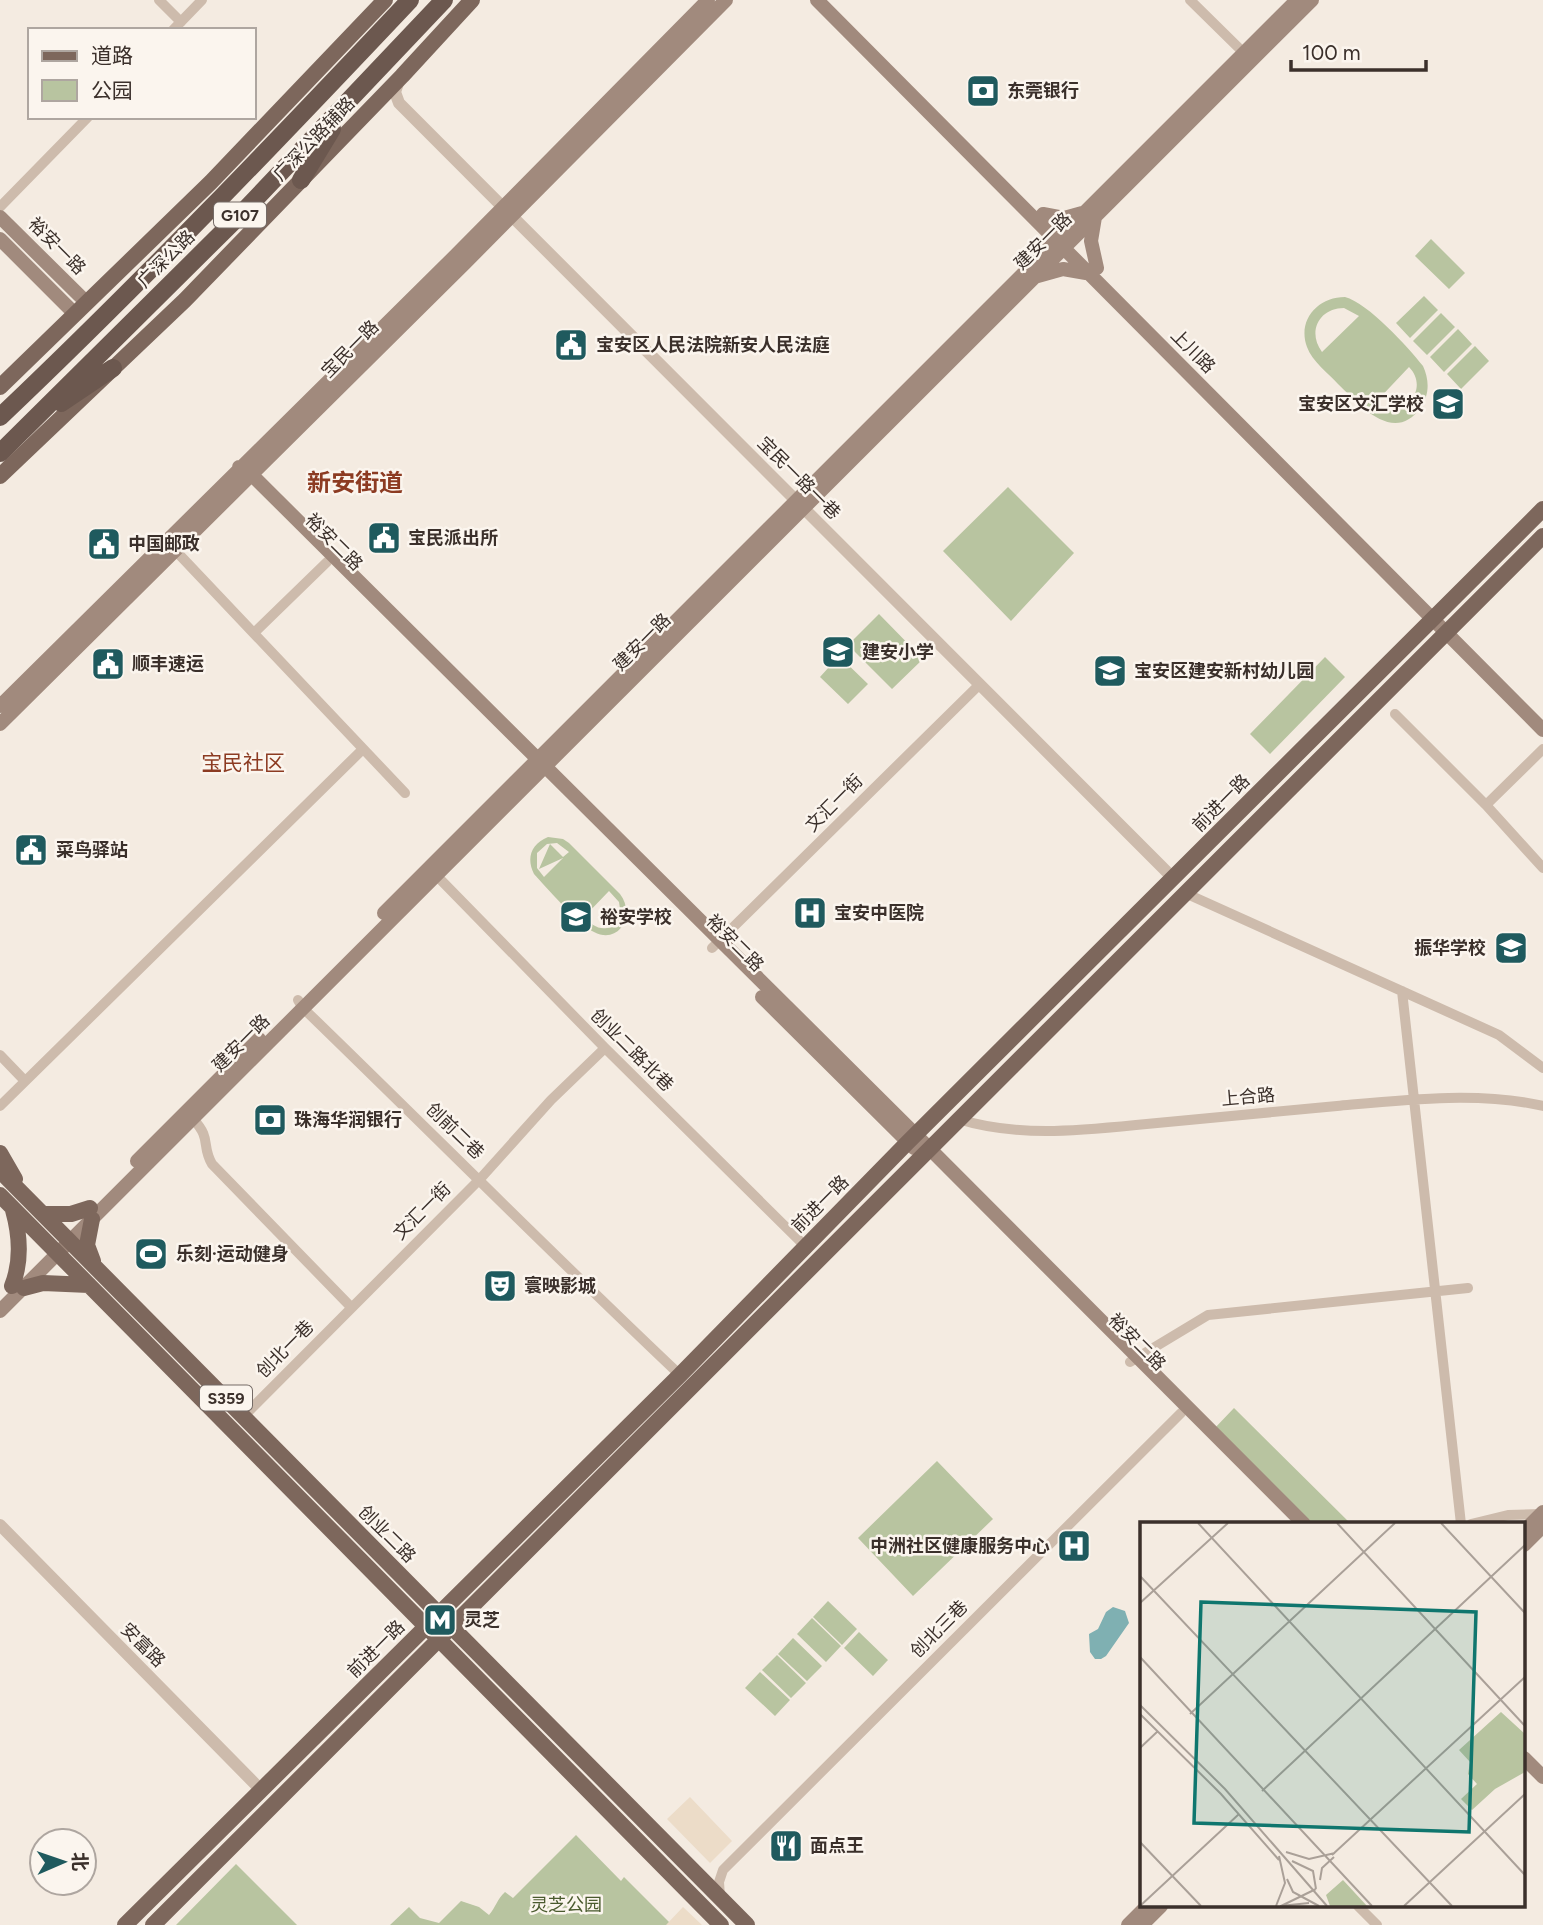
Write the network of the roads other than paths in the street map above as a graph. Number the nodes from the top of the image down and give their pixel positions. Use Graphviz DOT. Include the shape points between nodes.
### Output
graph roads {
  1 [pos="159,0"];
  2 [pos="202,0"];
  3 [pos="386,0"];
  4 [pos="410,0"];
  5 [pos="444,0"];
  6 [pos="472,0"];
  7 [pos="708,0"];
  8 [pos="726,0"];
  9 [pos="817,0"];
  10 [pos="830,0"];
  11 [pos="1190,0"];
  12 [pos="1297,0"];
  13 [pos="1312,0"];
  14 [pos="177,26"];
  15 [pos="1247,57"];
  16 [pos="402,76"];
  17 [pos="349,100"];
  18 [pos="399,103"];
  19 [pos="373,106"];
  20 [pos="86,119"];
  21 [pos="301,180"];
  22 [pos="0,207"];
  23 [pos="508,211"];
  24 [pos="1091,214"];
  25 [pos="1038,216"];
  26 [pos="0,217"];
  27 [pos="0,239"];
  28 [pos="1063,241"];
  29 [pos="1033,271"];
  30 [pos="1093,272"];
  31 [pos="80,308"];
  32 [pos="113,368"];
  33 [pos="0,387"];
  34 [pos="0,417"];
  35 [pos="29,424"];
  36 [pos="0,453"];
  37 [pos="245,474"];
  38 [pos="0,476"];
  39 [pos="800,504"];
  40 [pos="1543,509"];
  41 [pos="1543,536"];
  42 [pos="174,549"];
  43 [pos="327,562"];
  44 [pos="1436,616"];
  45 [pos="1450,629"];
  46 [pos="254,633"];
  47 [pos="980,684"];
  48 [pos="0,705"];
  49 [pos="1395,714"];
  50 [pos="1543,717"];
  51 [pos="0,724"];
  52 [pos="1543,730"];
  53 [pos="1543,748"];
  54 [pos="363,749"];
  55 [pos="537,766"];
  56 [pos="405,793"];
  57 [pos="1486,805"];
  58 [pos="1543,868"];
  59 [pos="436,875"];
  60 [pos="1173,878"];
  61 [pos="1185,893"];
  62 [pos="716,944"];
  63 [pos="1402,991"];
  64 [pos="300,1004"];
  65 [pos="605,1048"];
  66 [pos="0,1055"];
  67 [pos="1543,1068"];
  68 [pos="25,1081"];
  69 [pos="1414,1099"];
  70 [pos="1542,1105"];
  71 [pos="0,1106"];
  72 [pos="193,1119"];
  73 [pos="958,1119"];
  74 [pos="911,1139"];
  75 [pos="926,1151"];
  76 [pos="0,1153"];
  77 [pos="0,1171"];
  78 [pos="480,1179"];
  79 [pos="0,1195"];
  80 [pos="25,1196"];
  81 [pos="6,1204"];
  82 [pos="91,1213"];
  83 [pos="43,1214"];
  84 [pos="818,1233"];
  85 [pos="67,1238"];
  86 [pos="805,1247"];
  87 [pos="831,1247"];
  88 [pos="54,1250"];
  89 [pos="95,1266"];
  90 [pos="89,1285"];
  91 [pos="18,1287"];
  92 [pos="1468,1288"];
  93 [pos="1435,1290"];
  94 [pos="0,1298"];
  95 [pos="351,1307"];
  96 [pos="0,1311"];
  97 [pos="1133,1359"];
  98 [pos="680,1375"];
  99 [pos="1181,1413"];
  100 [pos="244,1416"];
  101 [pos="1542,1517"];
  102 [pos="1290,1522"];
  103 [pos="1302,1522"];
  104 [pos="1461,1522"];
  105 [pos="1479,1522"];
  106 [pos="0,1525"];
  107 [pos="1526,1529"];
  108 [pos="1526,1542"];
  109 [pos="439,1613"];
  110 [pos="426,1626"];
  111 [pos="452,1626"];
  112 [pos="438,1639"];
  113 [pos="324,1728"];
  114 [pos="335,1742"];
  115 [pos="1526,1747"];
  116 [pos="1526,1760"];
  117 [pos="1543,1765"];
  118 [pos="1543,1777"];
  119 [pos="261,1790"];
  120 [pos="723,1870"];
  121 [pos="695,1871"];
  122 [pos="720,1898"];
  123 [pos="1145,1908"];
  124 [pos="1158,1908"];
  125 [pos="1360,1908"];
  126 [pos="155,1924"];
  127 [pos="125,1925"];
  128 [pos="721,1925"];
  129 [pos="747,1925"];
  130 [pos="1132,1925"];
  131 [pos="1377,1925"];
  1 -- 14 [label="street"];
  2 -- 14 [label="street"];
  3 -- 31 [label="main road" via="211,182"];
  4 -- 34 [label="highway, 广深公路 / G107" via="224,197"];
  5 -- 17 [label="highway, 广深公路 / G107"];
  6 -- 16 [label="main road, 广深公路辅路"];
  7 -- 23 [label="main road, 宝民一路"];
  8 -- 23 [label="main road, 宝民一路"];
  9 -- 25 [label="main road, 上川路"];
  10 -- 25 [label="main road, 上川路"];
  11 -- 15 [label="street"];
  12 -- 15 [label="main road, 建安一路"];
  13 -- 15 [label="main road, 建安一路"];
  15 -- 24 [label="main road, 建安一路"];
  16 -- 18 [label="street" via="396,87"];
  16 -- 19 [label="main road, 广深公路辅路"];
  17 -- 21 [label="highway"];
  17 -- 35 [label="highway, 广深公路 / G107"];
  18 -- 19 [label="street" via="388,100"];
  18 -- 23 [label="street, 宝民一路一巷"];
  19 -- 21 [label="main road, 广深公路辅路"];
  20 -- 22 [label="street"];
  21 -- 32 [label="main road, 广深公路辅路"];
  23 -- 37 [label="main road, 宝民一路"];
  23 -- 39 [label="street, 宝民一路一巷"];
  24 -- 25 [label="main road"];
  24 -- 28 [label="main road, 建安一路"];
  24 -- 30 [label="main road"];
  25 -- 28 [label="main road, 上川路"];
  25 -- 29 [label="main road"];
  26 -- 31 [label="main road, 裕安一路"];
  27 -- 31 [label="main road, 裕安一路"];
  28 -- 29 [label="main road, 建安一路"];
  28 -- 30 [label="main road, 上川路"];
  29 -- 30 [label="main road"];
  29 -- 39 [label="main road, 建安一路"];
  30 -- 44 [label="main road, 上川路"];
  31 -- 33 [label="main road"];
  32 -- 35 [label="highway"];
  32 -- 38 [label="main road, 广深公路辅路"];
  35 -- 36 [label="highway, 广深公路 / G107"];
  37 -- 42 [label="main road, 宝民一路"];
  37 -- 43 [label="main road, 裕安二路"];
  37 -- 48 [label="main road, 宝民一路"];
  37 -- 55 [label="main road, 裕安二路"];
  39 -- 47 [label="street, 宝民一路一巷"];
  39 -- 55 [label="main road, 建安一路"];
  40 -- 44 [label="main road, 前进一路"];
  41 -- 45 [label="main road, 前进一路"];
  42 -- 46 [label="street"];
  42 -- 51 [label="main road, 宝民一路"];
  43 -- 46 [label="street"];
  43 -- 55 [label="main road, 裕安二路"];
  44 -- 45 [label="main road, 上川路"];
  44 -- 60 [label="main road, 前进一路"];
  45 -- 50 [label="main road, 上川路"];
  45 -- 52 [label="main road, 上川路"];
  45 -- 61 [label="main road, 前进一路"];
  46 -- 54 [label="street"];
  47 -- 60 [label="street, 宝民一路一巷"];
  47 -- 62 [label="street, 文汇一街"];
  49 -- 57 [label="street"];
  53 -- 57 [label="street"];
  54 -- 56 [label="street"];
  54 -- 68 [label="street"];
  55 -- 59 [label="main road, 建安一路"];
  55 -- 62 [label="main road, 裕安二路"];
  55 -- 64 [label="main road, 建安一路"];
  57 -- 58 [label="street"];
  59 -- 64 [label="main road, 建安一路"];
  59 -- 65 [label="street, 创业二路北巷"];
  60 -- 74 [label="main road, 前进一路"];
  61 -- 63 [label="street"];
  61 -- 73 [label="main road, 前进一路"];
  62 -- 74 [label="main road, 裕安二路"];
  63 -- 67 [label="street" via="1499,1035"];
  63 -- 69 [label="street"];
  64 -- 72 [label="main road, 建安一路"];
  64 -- 78 [label="street, 创前二巷"];
  64 -- 82 [label="main road, 建安一路"];
  65 -- 78 [label="street, 文汇一街"];
  65 -- 86 [label="street, 创业二路北巷"];
  66 -- 68 [label="street"];
  68 -- 71 [label="street"];
  69 -- 70 [label="street, 上合路"];
  69 -- 73 [label="street, 上合路" via="1038,1132 984,1127"];
  69 -- 93 [label="street"];
  72 -- 82 [label="main road, 建安一路"];
  72 -- 95 [label="street" via="204,1131 212,1164"];
  73 -- 75 [label="main road, 前进一路"];
  74 -- 75 [label="main road, 裕安二路"];
  74 -- 84 [label="main road, 前进一路"];
  75 -- 87 [label="main road, 前进一路"];
  75 -- 97 [label="main road, 裕安二路"];
  76 -- 80 [label="main road"];
  77 -- 80 [label="main road, 创业二路 / S359"];
  78 -- 95 [label="street, 文汇一街"];
  78 -- 98 [label="street, 创前二巷"];
  79 -- 81 [label="main road, S359"];
  80 -- 83 [label="main road, 创业二路 / S359"];
  81 -- 88 [label="main road, S359"];
  81 -- 91 [label="main road" via="19,1230"];
  82 -- 83 [label="main road"];
  82 -- 85 [label="main road, 建安一路"];
  82 -- 89 [label="main road" via="87,1245"];
  83 -- 85 [label="main road, 创业二路 / S359"];
  84 -- 86 [label="main road, 前进一路"];
  84 -- 87 [label="main road" via="829,1233"];
  85 -- 88 [label="main road, 建安一路"];
  85 -- 89 [label="main road, 创业二路 / S359"];
  86 -- 98 [label="main road, 前进一路"];
  87 -- 111 [label="main road, 前进一路"];
  88 -- 90 [label="main road, S359"];
  88 -- 91 [label="main road, 建安一路"];
  89 -- 100 [label="main road, 创业二路 / S359"];
  90 -- 91 [label="main road"];
  90 -- 110 [label="main road, S359"];
  91 -- 94 [label="main road, 建安一路"];
  91 -- 96 [label="main road, 建安一路"];
  92 -- 93 [label="street"];
  93 -- 97 [label="street" via="1208,1315"];
  93 -- 104 [label="street"];
  95 -- 100 [label="street, 创北一巷"];
  97 -- 99 [label="main road, 裕安二路"];
  97 -- 103 [label="main road, 裕安二路"];
  98 -- 109 [label="main road, 前进一路"];
  99 -- 102 [label="main road, 裕安二路"];
  99 -- 120 [label="street, 创北三巷"];
  100 -- 109 [label="main road, 创业二路 / S359"];
  101 -- 105 [label="street" via="1508,1515"];
  101 -- 107 [label="main road"];
  101 -- 108 [label="main road"];
  106 -- 119 [label="street, 安富路"];
  109 -- 110 [label="main road, 前进一路"];
  109 -- 111 [label="main road, 创业二路 / S359"];
  110 -- 112 [label="main road, S359"];
  110 -- 113 [label="main road, 前进一路"];
  111 -- 112 [label="main road, 前进一路"];
  111 -- 121 [label="main road, 创业二路 / S359"];
  112 -- 114 [label="main road, 前进一路"];
  112 -- 128 [label="main road, S359"];
  113 -- 114 [label="main road" via="336,1731"];
  113 -- 119 [label="main road, 前进一路"];
  114 -- 126 [label="main road, 前进一路"];
  115 -- 117 [label="main road"];
  116 -- 118 [label="main road"];
  119 -- 127 [label="main road, 前进一路"];
  120 -- 121 [label="street"];
  120 -- 122 [label="street"];
  121 -- 122 [label="main road, 创业二路 / S359"];
  122 -- 129 [label="main road, 创业二路 / S359"];
  123 -- 130 [label="main road"];
  124 -- 130 [label="main road"];
  125 -- 131 [label="street"];
}
